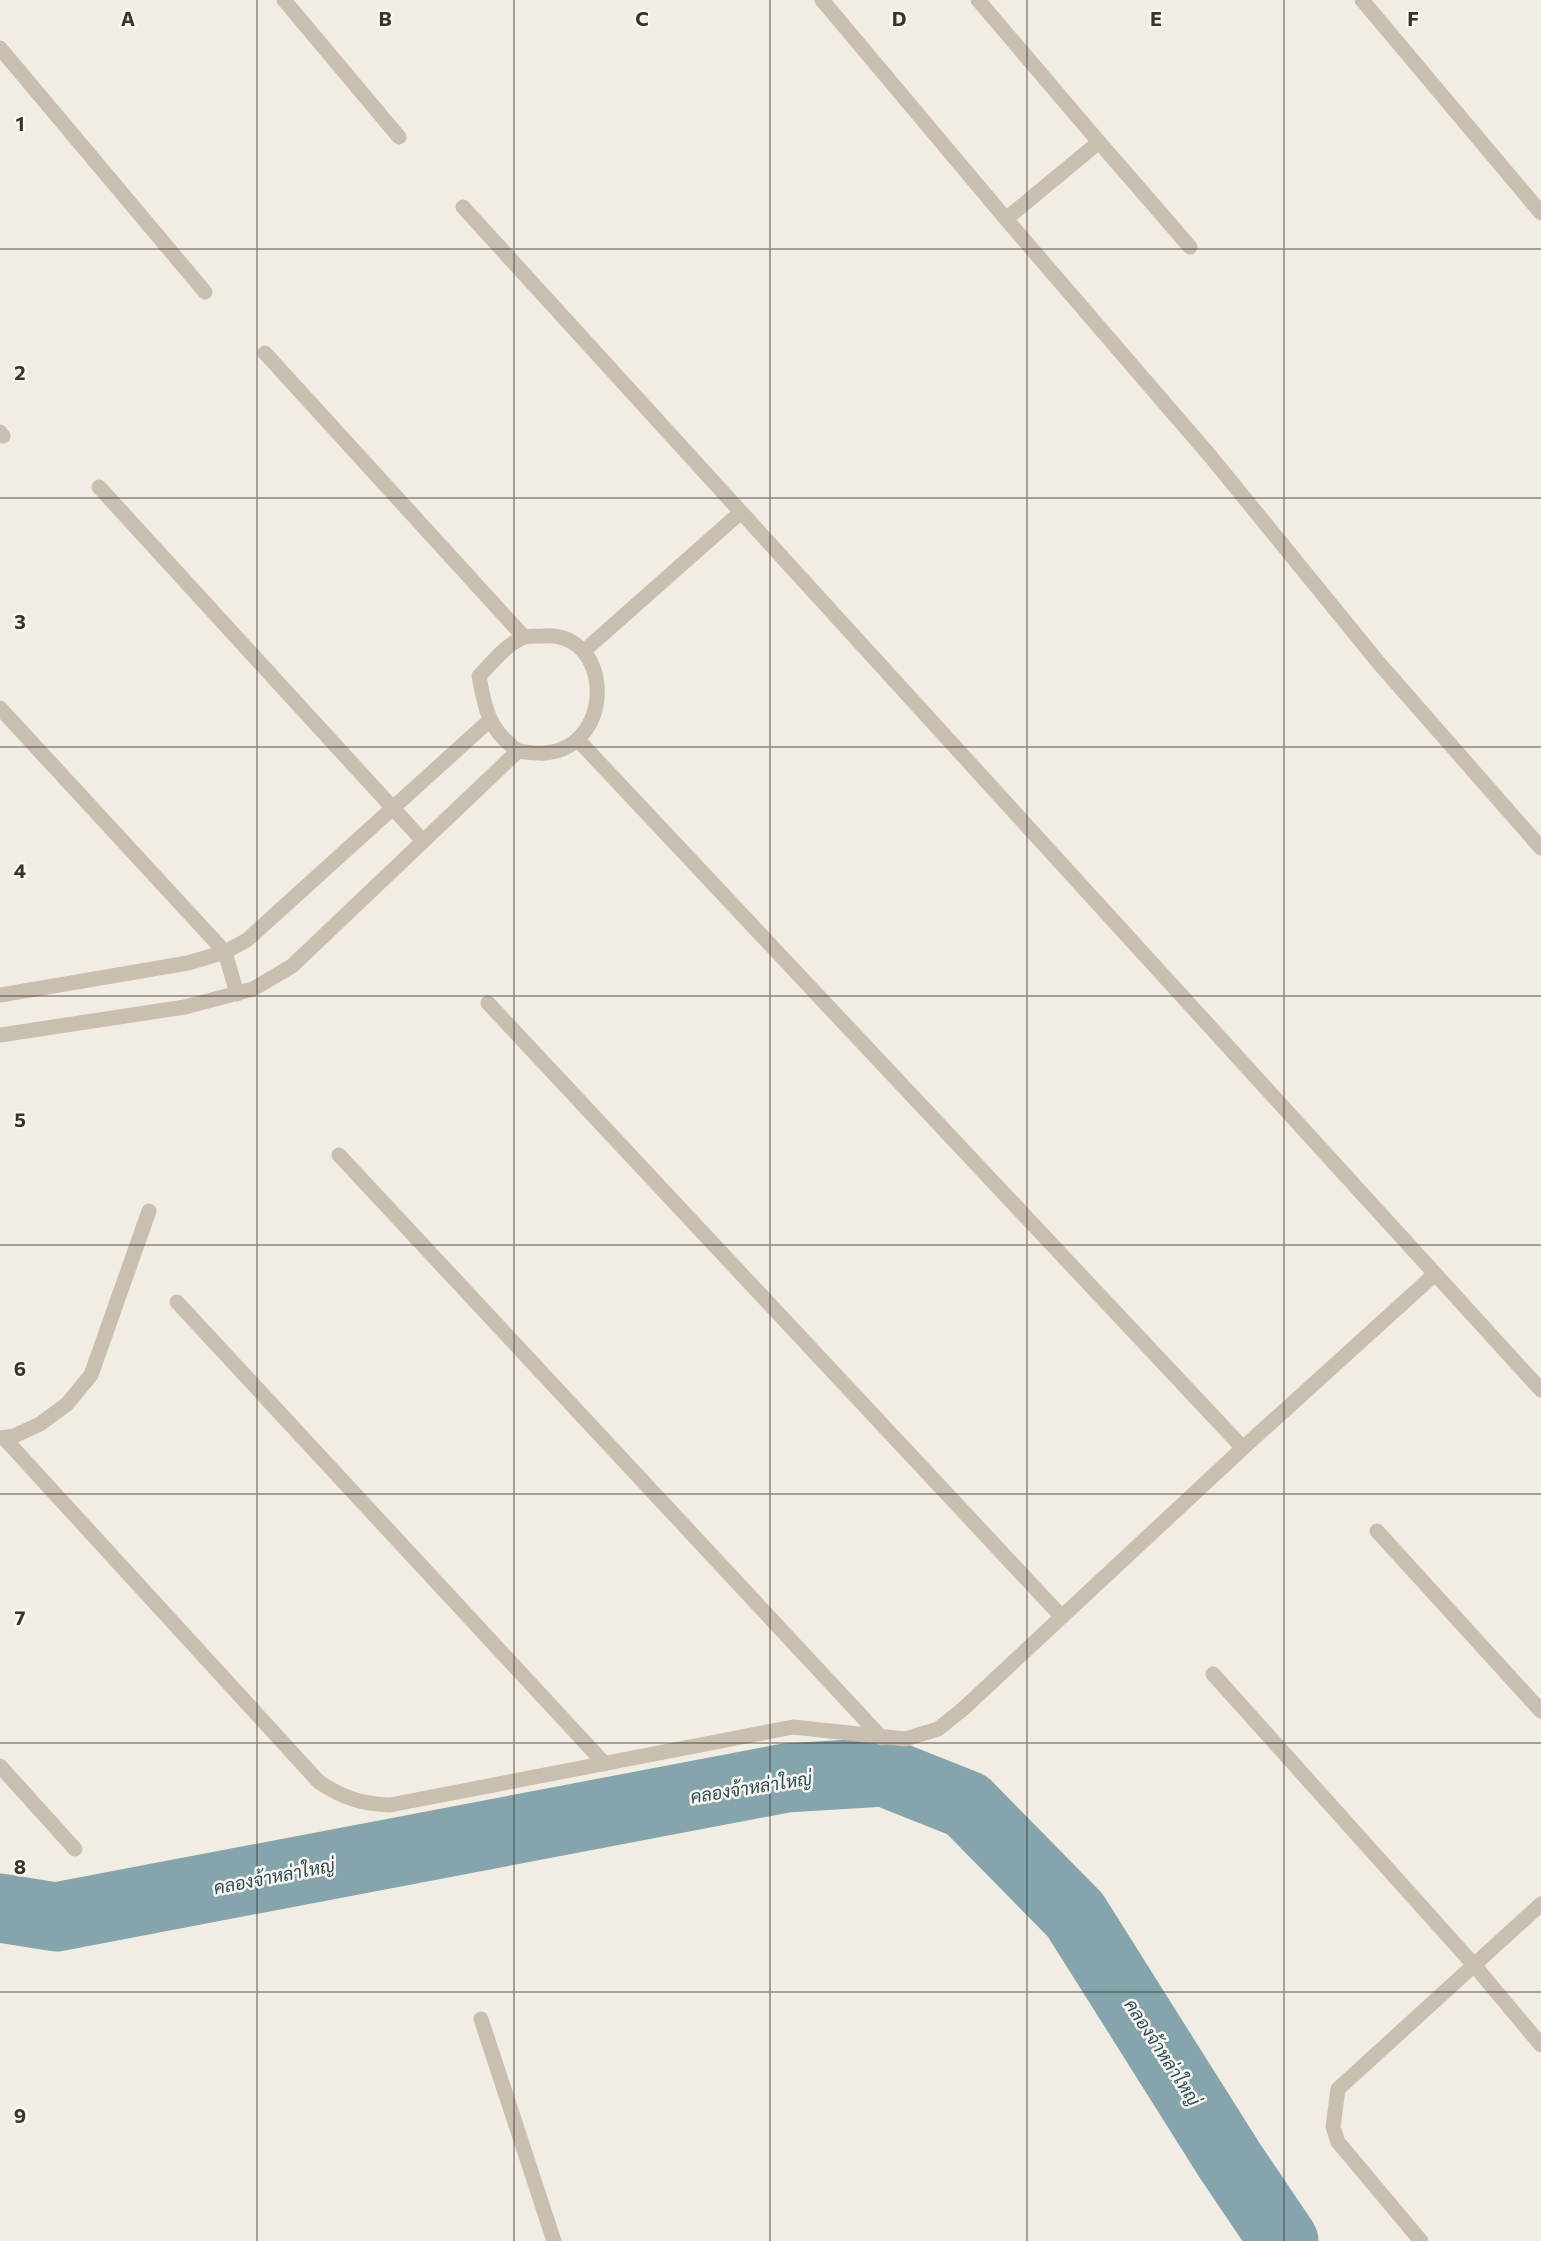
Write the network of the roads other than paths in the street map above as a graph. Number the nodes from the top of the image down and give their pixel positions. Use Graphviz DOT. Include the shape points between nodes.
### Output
graph roads {
  1 [pos="284,0"];
  2 [pos="822,0"];
  3 [pos="978,0"];
  4 [pos="1362,0"];
  5 [pos="0,48"];
  6 [pos="399,137"];
  7 [pos="1099,142"];
  8 [pos="463,207"];
  9 [pos="1541,213"];
  10 [pos="1005,219"];
  11 [pos="1190,247"];
  12 [pos="205,292"];
  13 [pos="265,353"];
  14 [pos="99,487"];
  15 [pos="741,512"];
  16 [pos="524,637"];
  17 [pos="584,651"];
  18 [pos="0,708"];
  19 [pos="490,720"];
  20 [pos="578,740"];
  21 [pos="518,751"];
  22 [pos="393,809"];
  23 [pos="423,841"];
  24 [pos="1541,848"];
  25 [pos="225,952"];
  26 [pos="237,994"];
  27 [pos="0,995"];
  28 [pos="488,1002"];
  29 [pos="0,1035"];
  30 [pos="339,1155"];
  31 [pos="149,1211"];
  32 [pos="1435,1274"];
  33 [pos="177,1302"];
  34 [pos="1541,1390"];
  35 [pos="2,1438"];
  36 [pos="1243,1448"];
  37 [pos="1377,1531"];
  38 [pos="1062,1617"];
  39 [pos="1213,1674"];
  40 [pos="1541,1712"];
  41 [pos="882,1738"];
  42 [pos="605,1764"];
  43 [pos="0,1766"];
  44 [pos="75,1849"];
  45 [pos="1541,1904"];
  46 [pos="1474,1965"];
  47 [pos="481,2019"];
  48 [pos="1541,2045"];
  49 [pos="554,2241"];
  50 [pos="1421,2241"];
  1 -- 6 [label="street"];
  2 -- 10 [label="street"];
  3 -- 7 [label="street"];
  4 -- 9 [label="street"];
  5 -- 12 [label="street"];
  7 -- 10 [label="street"];
  7 -- 11 [label="street"];
  8 -- 15 [label="street"];
  10 -- 24 [label="street" via="1211,457 1378,662"];
  13 -- 16 [label="street"];
  14 -- 22 [label="street"];
  15 -- 17 [label="street"];
  15 -- 32 [label="street"];
  16 -- 17 [label="street" via="560,635"];
  16 -- 19 [label="street" via="499,655 480,676"];
  17 -- 20 [label="street" via="595,675 598,697 594,718"];
  18 -- 25 [label="street"];
  19 -- 21 [label="street" via="501,739"];
  19 -- 22 [label="street"];
  20 -- 21 [label="street" via="550,753"];
  20 -- 36 [label="street"];
  21 -- 23 [label="street"];
  22 -- 23 [label="street"];
  22 -- 25 [label="street" via="262,929"];
  23 -- 26 [label="street" via="292,966 272,980"];
  25 -- 26 [label="street"];
  25 -- 27 [label="street" via="176,965"];
  26 -- 29 [label="street" via="185,1007"];
  28 -- 38 [label="street"];
  30 -- 41 [label="street"];
  31 -- 35 [label="street" via="91,1375 67,1404 40,1424"];
  32 -- 34 [label="street"];
  32 -- 36 [label="street"];
  33 -- 42 [label="street"];
  35 -- 42 [label="street" via="319,1782 341,1797 364,1804 390,1805"];
  36 -- 38 [label="street"];
  37 -- 40 [label="street"];
  38 -- 41 [label="street" via="938,1729 905,1739"];
  39 -- 46 [label="street"];
  41 -- 42 [label="street" via="793,1727"];
  43 -- 44 [label="street"];
  45 -- 46 [label="street"];
  46 -- 48 [label="street"];
  46 -- 50 [label="street" via="1338,2089 1334,2106 1333,2127 1338,2142"];
  47 -- 49 [label="street"];
}
